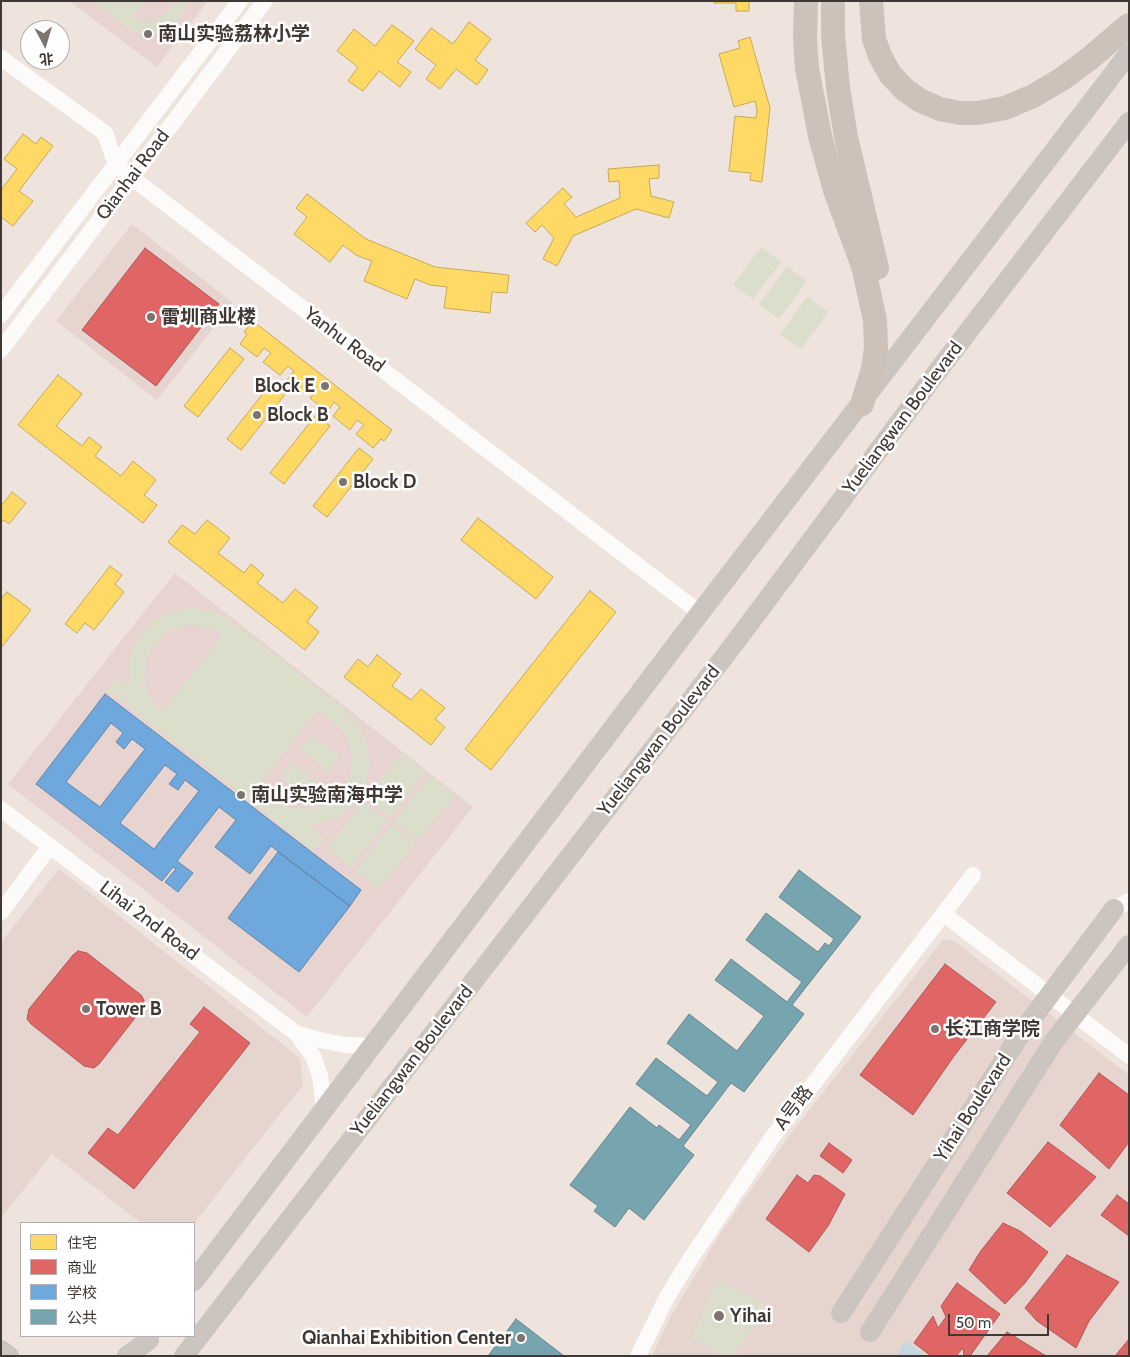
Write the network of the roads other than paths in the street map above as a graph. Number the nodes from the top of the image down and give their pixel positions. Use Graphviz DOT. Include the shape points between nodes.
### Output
graph roads {
  1 [pos="240,1"];
  2 [pos="265,1"];
  3 [pos="806,1"];
  4 [pos="833,1"];
  5 [pos="871,1"];
  6 [pos="1129,25"];
  7 [pos="1129,53"];
  8 [pos="1,58"];
  9 [pos="1129,122"];
  10 [pos="116,165"];
  11 [pos="131,177"];
  12 [pos="1,315"];
  13 [pos="876,336"];
  14 [pos="1,350"];
  15 [pos="862,404"];
  16 [pos="700,613"];
  17 [pos="1,809"];
  18 [pos="50,846"];
  19 [pos="973,875"];
  20 [pos="1122,905"];
  21 [pos="1,912"];
  22 [pos="944,914"];
  23 [pos="1129,944"];
  24 [pos="1050,994"];
  25 [pos="1074,1014"];
  26 [pos="297,1034"];
  27 [pos="372,1046"];
  28 [pos="1129,1056"];
  29 [pos="324,1110"];
  30 [pos="195,1281"];
  31 [pos="841,1313"];
  32 [pos="870,1332"];
  33 [pos="151,1338"];
  34 [pos="1,1350"];
  35 [pos="9,1356"];
  36 [pos="127,1356"];
  37 [pos="137,1356"];
  38 [pos="184,1356"];
  39 [pos="638,1356"];
  1 -- 10 [label="street, Qianhai Road"];
  2 -- 11 [label="street, Qianhai Road"];
  3 -- 13 [label="highway" via="807,68 820,136 835,190 863,266"];
  4 -- 13 [label="highway" via="838,88 877,273 879,309"];
  5 -- 6 [label="highway" via="874,39 890,74 919,100 960,113 1005,108 1033,96 1062,79"];
  7 -- 15 [label="main road, Yueliangwan Boulevard"];
  8 -- 10 [label="street" via="105,133"];
  9 -- 38 [label="main road, Yueliangwan Boulevard" via="734,644"];
  10 -- 11 [label="street, Yanhu Road"];
  10 -- 12 [label="street, Qianhai Road"];
  11 -- 14 [label="street, Qianhai Road"];
  11 -- 16 [label="street, Yanhu Road"];
  13 -- 15 [label="highway" via="873,369"];
  15 -- 16 [label="main road, Yueliangwan Boulevard"];
  16 -- 27 [label="main road, Yueliangwan Boulevard"];
  17 -- 18 [label="street, Lihai 2nd Road"];
  18 -- 21 [label="street"];
  18 -- 26 [label="street, Lihai 2nd Road"];
  19 -- 22 [label="street, A号路"];
  20 -- 24 [label="main road, Yihai Boulevard"];
  22 -- 24 [label="street"];
  22 -- 39 [label="street, A号路" via="774,1135 689,1261"];
  23 -- 25 [label="main road, Yihai Boulevard"];
  24 -- 25 [label="street"];
  24 -- 31 [label="main road, Yihai Boulevard" via="1002,1062"];
  25 -- 28 [label="street"];
  25 -- 32 [label="main road, Yihai Boulevard"];
  26 -- 27 [label="street, Lihai 2nd Road" via="346,1045"];
  26 -- 29 [label="street, Lihai 2nd Road" via="316,1063"];
  27 -- 29 [label="main road, Yueliangwan Boulevard"];
  29 -- 30 [label="main road, Yueliangwan Boulevard"];
  33 -- 36 [label="main road"];
  33 -- 37 [label="main road"];
  34 -- 35 [label="main road"];
}
